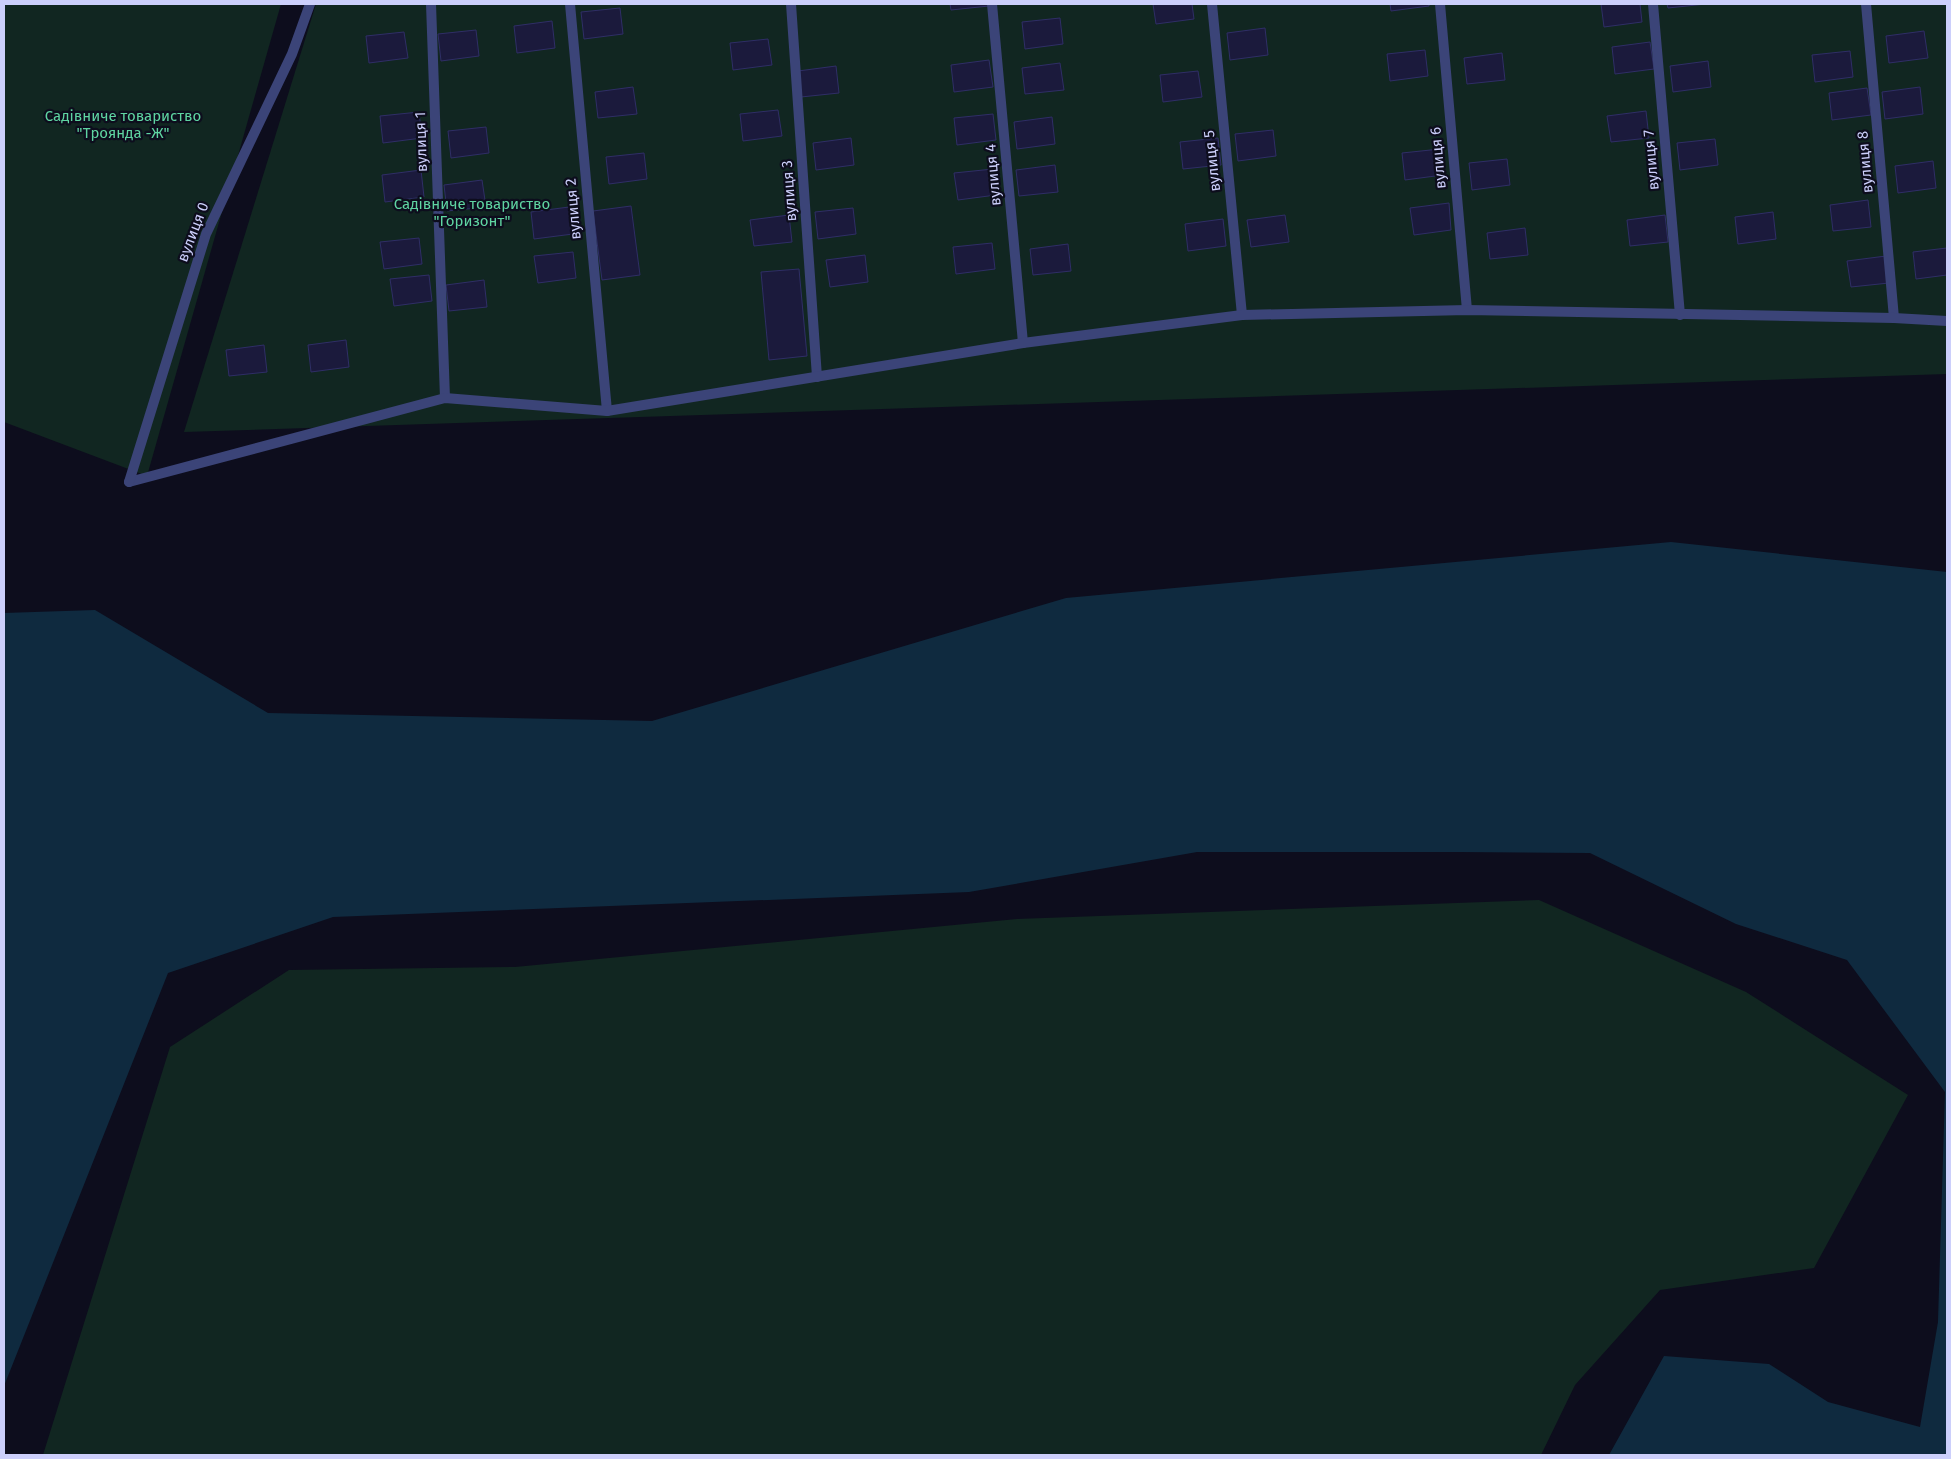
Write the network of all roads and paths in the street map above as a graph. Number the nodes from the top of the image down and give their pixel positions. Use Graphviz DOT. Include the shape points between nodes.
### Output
graph roads {
  1 [pos="310,4"];
  2 [pos="431,4"];
  3 [pos="570,4"];
  4 [pos="791,4"];
  5 [pos="992,4"];
  6 [pos="1212,4"];
  7 [pos="1440,4"];
  8 [pos="1653,4"];
  9 [pos="1866,4"];
  10 [pos="1467,310"];
  11 [pos="1242,315"];
  12 [pos="1680,315"];
  13 [pos="1894,318"];
  14 [pos="1947,322"];
  15 [pos="1023,343"];
  16 [pos="816,377"];
  17 [pos="445,398"];
  18 [pos="607,411"];
  1 -- 17 [label="street, вулиця 0" via="292,54 206,234 129,482"];
  2 -- 17 [label="street, вулиця 1"];
  3 -- 18 [label="street, вулиця 2"];
  4 -- 16 [label="street, вулиця 3"];
  5 -- 15 [label="street, вулиця 4"];
  6 -- 11 [label="street, вулиця 5"];
  7 -- 10 [label="street, вулиця 6"];
  8 -- 12 [label="street, вулиця 7"];
  9 -- 13 [label="street, вулиця 8"];
  10 -- 11 [label="street"];
  10 -- 12 [label="street"];
  11 -- 15 [label="street"];
  12 -- 13 [label="street"];
  13 -- 14 [label="street"];
  15 -- 16 [label="street"];
  16 -- 18 [label="street"];
  17 -- 18 [label="street"];
}
